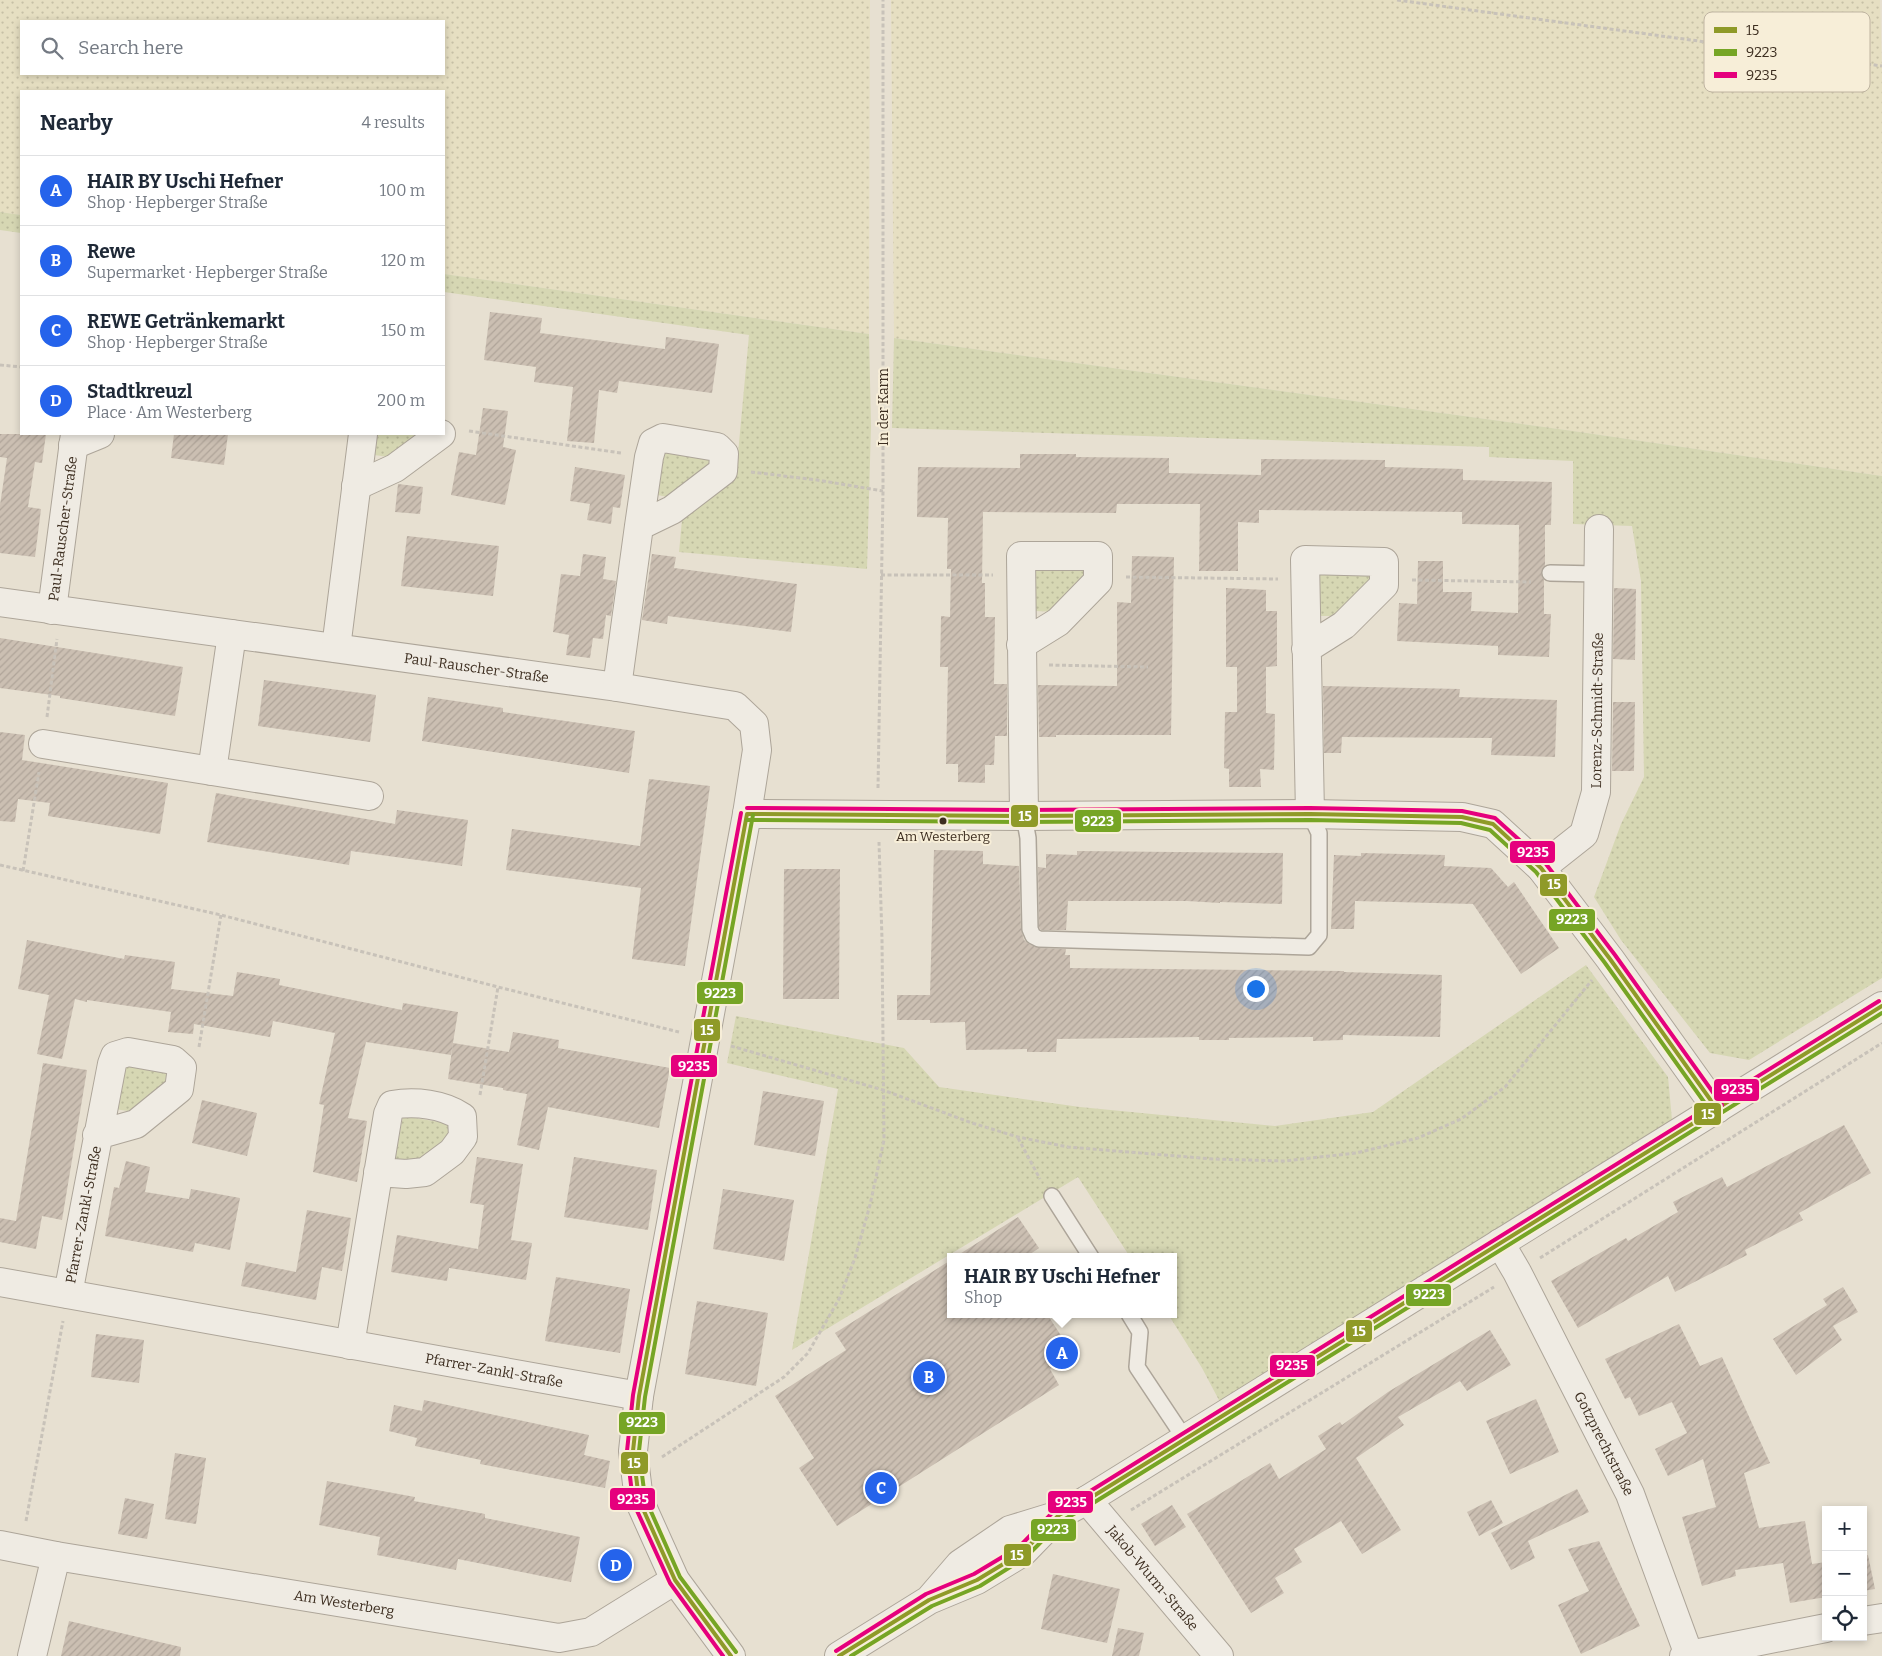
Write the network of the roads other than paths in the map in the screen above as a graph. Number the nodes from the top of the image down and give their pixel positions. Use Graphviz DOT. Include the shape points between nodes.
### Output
graph roads {
  1 [pos="451,432"];
  2 [pos="96,435"];
  3 [pos="363,435"];
  4 [pos="74,440"];
  5 [pos="356,486"];
  6 [pos="639,526"];
  7 [pos="1599,529"];
  8 [pos="1550,574"];
  9 [pos="1598,574"];
  10 [pos="0,602"];
  11 [pos="52,610"];
  12 [pos="232,634"];
  13 [pos="336,648"];
  14 [pos="1306,649"];
  15 [pos="1021,655"];
  16 [pos="617,687"];
  17 [pos="43,744"];
  18 [pos="212,771"];
  19 [pos="369,796"];
  20 [pos="747,814"];
  21 [pos="1310,814"];
  22 [pos="1024,816"];
  23 [pos="1541,868"];
  24 [pos="1882,1006"];
  25 [pos="1717,1109"];
  26 [pos="98,1135"];
  27 [pos="378,1172"];
  28 [pos="1052,1196"];
  29 [pos="1500,1243"];
  30 [pos="1089,1253"];
  31 [pos="0,1282"];
  32 [pos="68,1294"];
  33 [pos="1131,1318"];
  34 [pos="350,1345"];
  35 [pos="639,1396"];
  36 [pos="1185,1439"];
  37 [pos="1087,1500"];
  38 [pos="10,1547"];
  39 [pos="56,1556"];
  40 [pos="675,1580"];
  41 [pos="1882,1618"];
  42 [pos="1867,1620"];
  43 [pos="1822,1629"];
  44 [pos="1686,1655"];
  45 [pos="32,1656"];
  46 [pos="731,1656"];
  47 [pos="839,1656"];
  48 [pos="1219,1656"];
  1 -- 5 [label="street" via="395,468"];
  2 -- 4 [label="street, Paul-Rauscher-Straße"];
  3 -- 5 [label="street"];
  4 -- 11 [label="street, Paul-Rauscher-Straße"];
  5 -- 13 [label="street"];
  6 -- 6 [label="street" via="653,443 663,438 717,447 724,454 723,471 672,510"];
  6 -- 16 [label="street"];
  7 -- 9 [label="street, Lorenz-Schmidt-Straße"];
  8 -- 9 [label="lane"];
  9 -- 23 [label="street, Lorenz-Schmidt-Straße" via="1596,792 1584,834"];
  10 -- 11 [label="street, Paul-Rauscher-Straße"];
  11 -- 12 [label="street, Paul-Rauscher-Straße"];
  12 -- 13 [label="street, Paul-Rauscher-Straße"];
  12 -- 18 [label="street"];
  13 -- 16 [label="street, Paul-Rauscher-Straße"];
  14 -- 14 [label="street" via="1306,560 1384,562 1384,585 1344,625"];
  14 -- 21 [label="street"];
  15 -- 15 [label="street" via="1020,556 1098,556 1098,581"];
  15 -- 22 [label="street"];
  16 -- 20 [label="street, Paul-Rauscher-Straße" via="735,706 754,724 758,750"];
  17 -- 18 [label="street"];
  18 -- 19 [label="street"];
  20 -- 22 [label="street"];
  20 -- 35 [label="street"];
  21 -- 22 [label="street"];
  21 -- 22 [label="lane" via="1319,833 1319,934 1309,947 1039,939 1030,929 1028,838"];
  21 -- 23 [label="street" via="1462,817 1493,824"];
  23 -- 25 [label="street"];
  24 -- 25 [label="street"];
  25 -- 29 [label="street"];
  26 -- 26 [label="street, Pfarrer-Zankl-Straße" via="116,1056 128,1052 173,1060 182,1068 179,1089 136,1124"];
  26 -- 32 [label="street, Pfarrer-Zankl-Straße"];
  27 -- 27 [label="street" via="392,1105 408,1102 450,1109 462,1117 463,1137 452,1152 425,1172"];
  27 -- 34 [label="street"];
  28 -- 30 [label="lane"];
  29 -- 36 [label="street"];
  29 -- 44 [label="street, Gotzprechtstraße" via="1630,1494"];
  31 -- 32 [label="street, Pfarrer-Zankl-Straße"];
  32 -- 34 [label="street, Pfarrer-Zankl-Straße"];
  33 -- 36 [label="lane" via="1140,1332 1137,1367"];
  34 -- 35 [label="street, Pfarrer-Zankl-Straße"];
  35 -- 40 [label="street" via="634,1451 639,1500"];
  36 -- 37 [label="street"];
  37 -- 47 [label="street" via="1059,1515 1022,1552 977,1580 929,1600"];
  37 -- 48 [label="street, Jakob-Wurm-Straße"];
  38 -- 39 [label="street, Am Westerberg"];
  39 -- 40 [label="street, Am Westerberg" via="559,1638 592,1632"];
  39 -- 45 [label="street"];
  40 -- 46 [label="street"];
  41 -- 42 [label="street"];
  43 -- 44 [label="street"];
}
